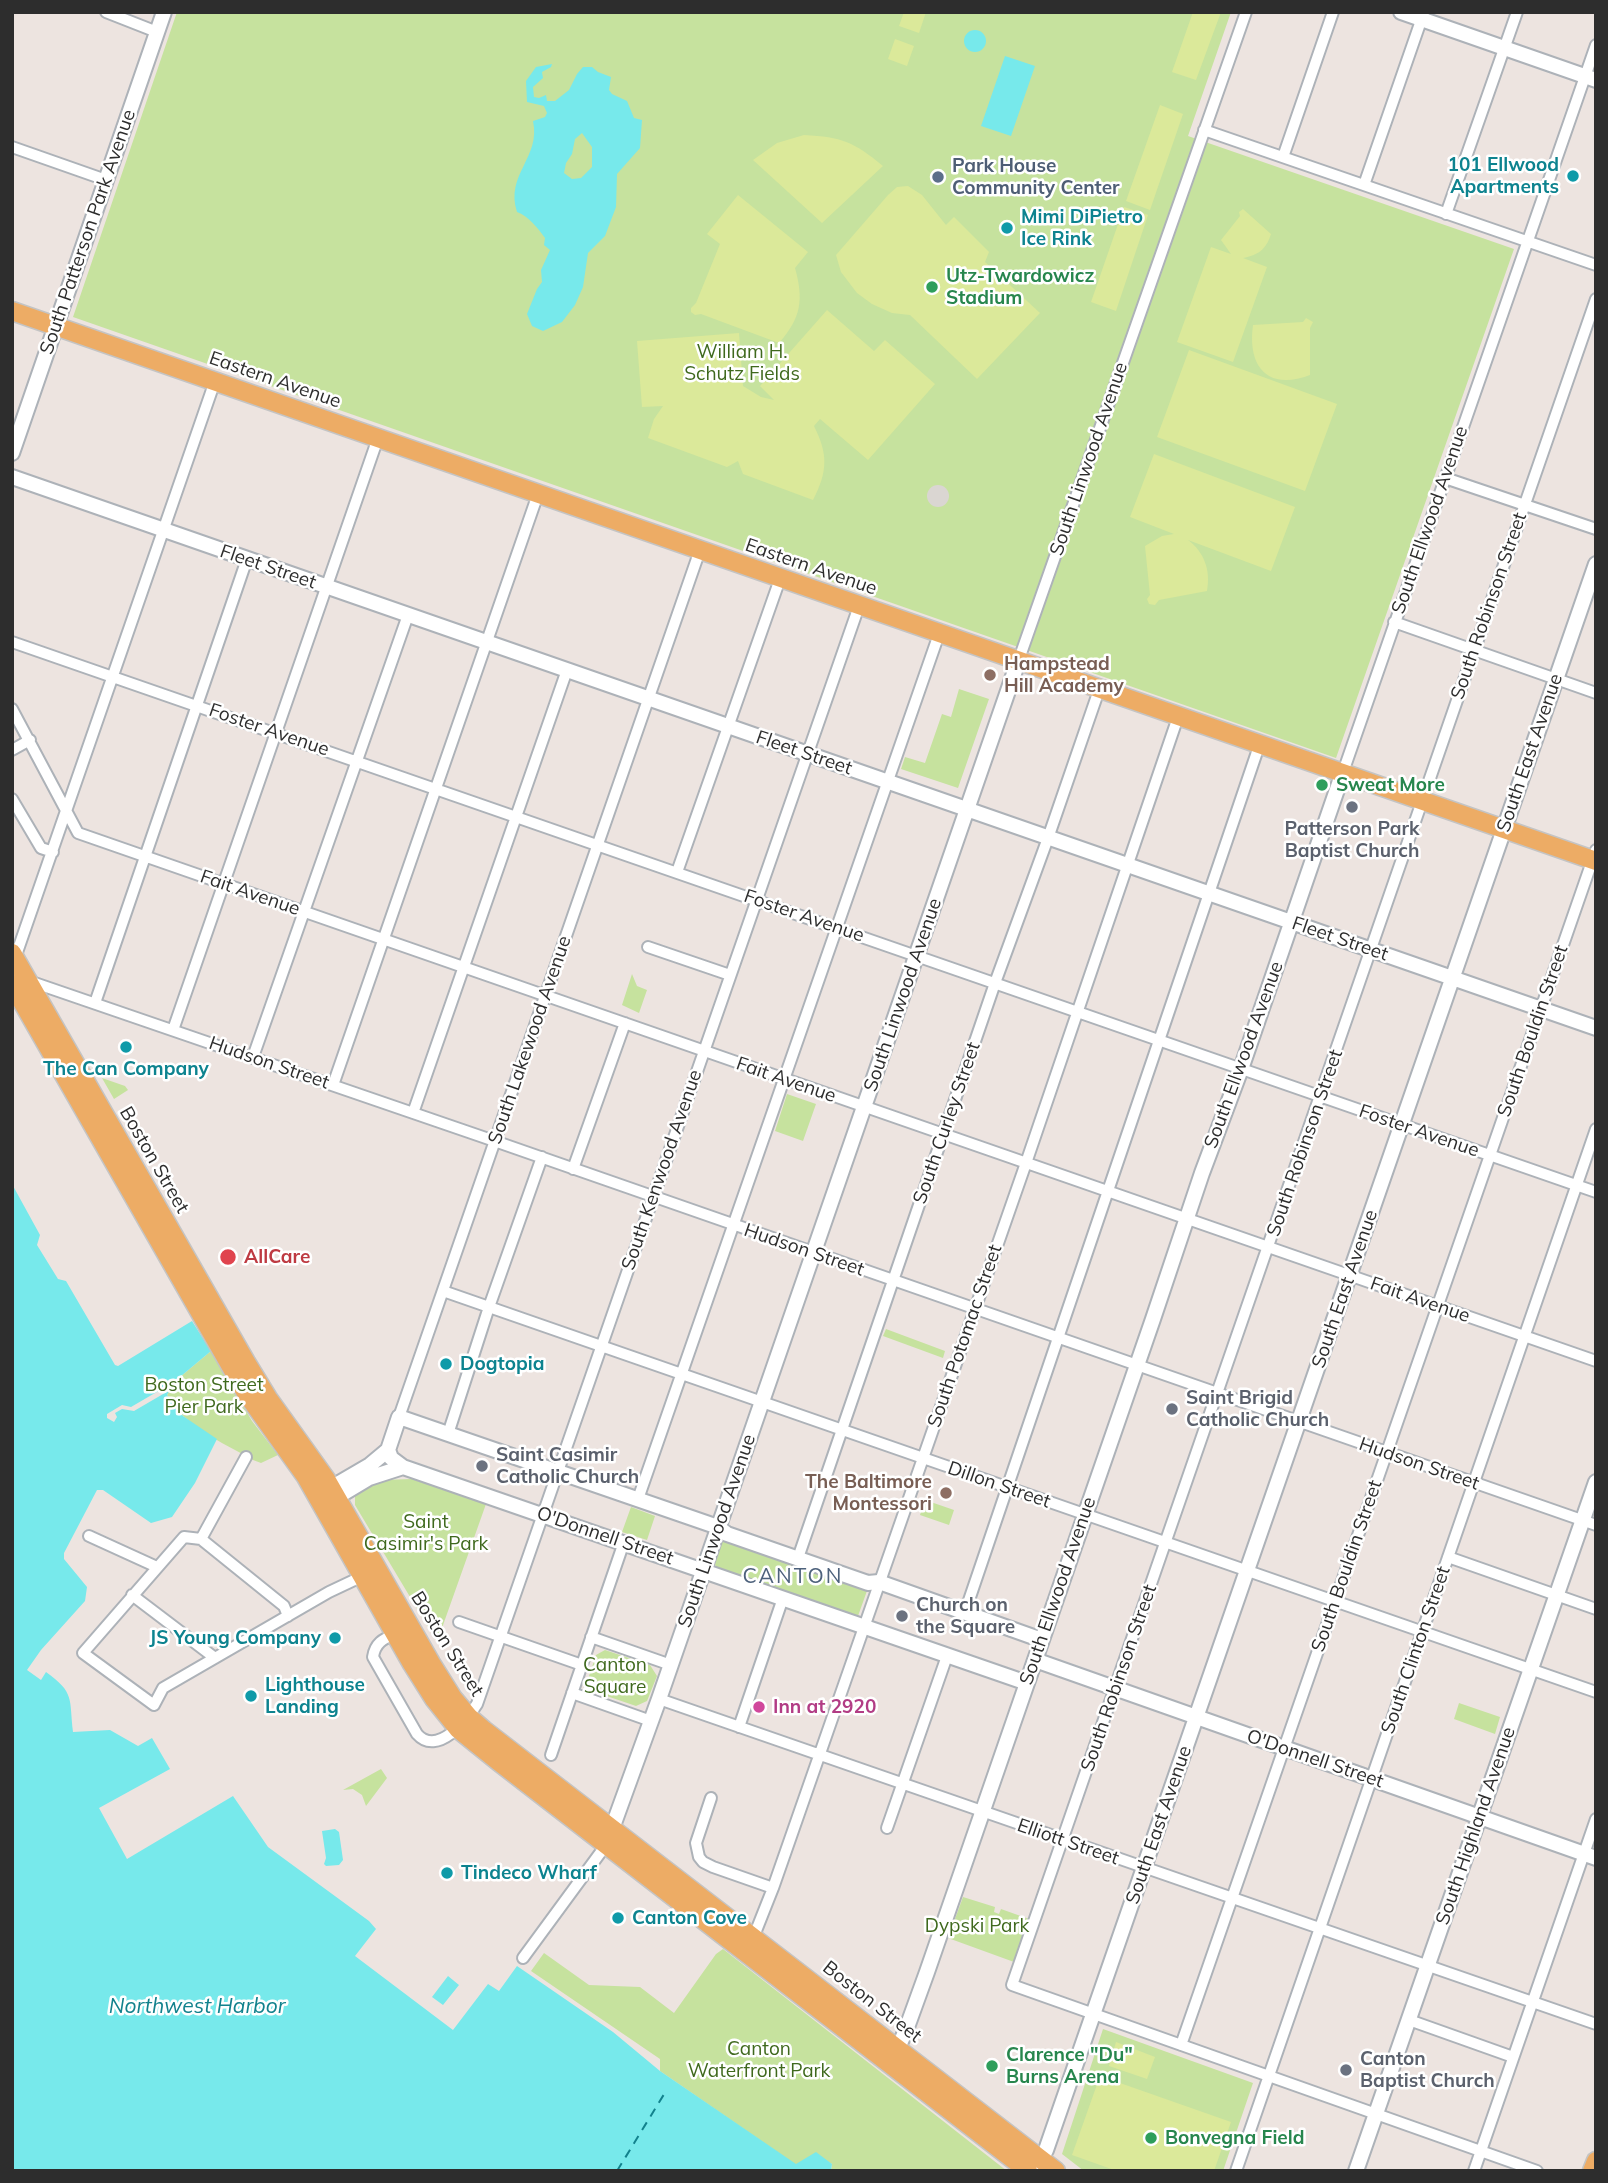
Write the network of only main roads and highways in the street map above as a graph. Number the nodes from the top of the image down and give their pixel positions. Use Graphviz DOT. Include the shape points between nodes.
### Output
graph roads {
  1 [pos="12,311"];
  2 [pos="1595,857"];
  3 [pos="13,959"];
  4 [pos="18,981"];
  5 [pos="370,1573"];
  6 [pos="464,1723"];
  7 [pos="749,1944"];
  8 [pos="1596,2161"];
  9 [pos="1040,2168"];
  10 [pos="1592,2171"];
  1 -- 2 [label="main road, Eastern Avenue" via="1342,775"];
  3 -- 4 [label="main road, Boston Street"];
  4 -- 5 [label="main road, Boston Street" via="246,1393 306,1477 327,1497"];
  5 -- 6 [label="main road, Boston Street" via="431,1663"];
  5 -- 6 [label="main road, Boston Street" via="395,1634 434,1699"];
  6 -- 7 [label="main road, Boston Street" via="612,1827"];
  6 -- 7 [label="main road, Boston Street" via="606,1845"];
  7 -- 9 [label="main road, Boston Street"];
  8 -- 10 [label="main road"];
}
